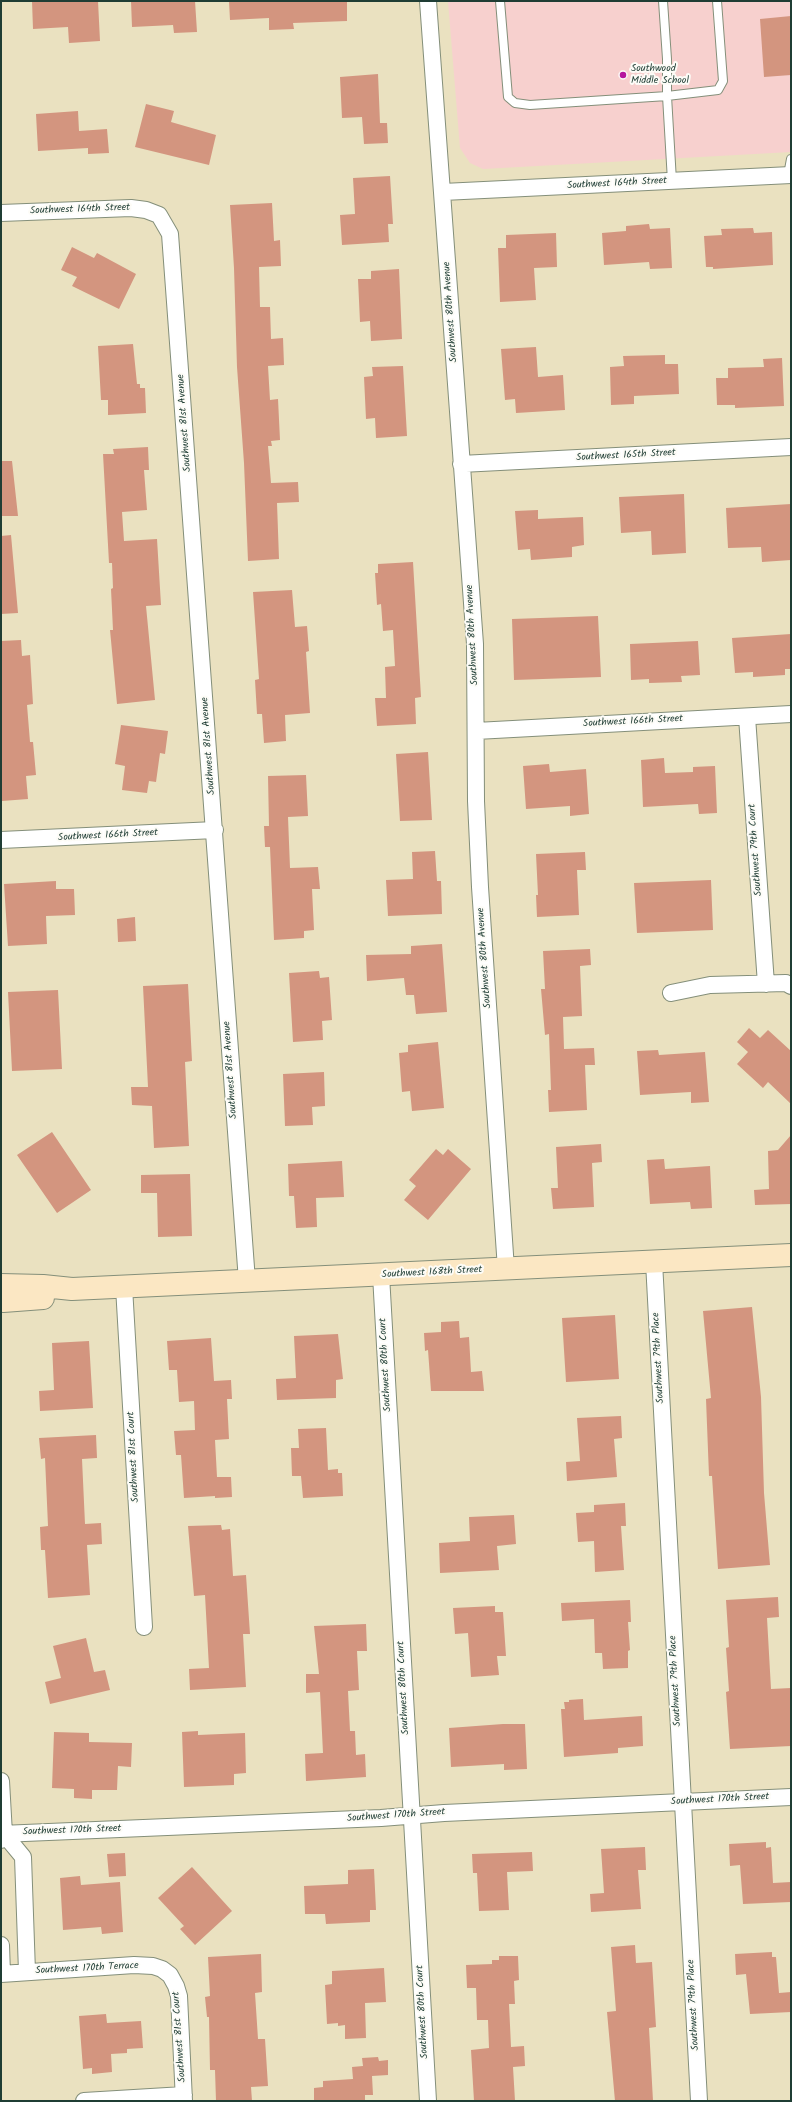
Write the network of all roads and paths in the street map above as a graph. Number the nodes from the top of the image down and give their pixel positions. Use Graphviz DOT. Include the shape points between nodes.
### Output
graph roads {
  1 [pos="428,1"];
  2 [pos="500,1"];
  3 [pos="663,1"];
  4 [pos="717,1"];
  5 [pos="667,96"];
  6 [pos="791,159"];
  7 [pos="790,175"];
  8 [pos="672,181"];
  9 [pos="443,192"];
  10 [pos="1,213"];
  11 [pos="159,216"];
  12 [pos="791,447"];
  13 [pos="461,464"];
  14 [pos="791,714"];
  15 [pos="747,717"];
  16 [pos="476,731"];
  17 [pos="215,830"];
  18 [pos="1,840"];
  19 [pos="766,984"];
  20 [pos="791,986"];
  21 [pos="671,993"];
  22 [pos="791,1255"];
  23 [pos="654,1262"];
  24 [pos="506,1269"];
  25 [pos="381,1275"];
  26 [pos="247,1281"];
  27 [pos="124,1287"];
  28 [pos="2,1295"];
  29 [pos="144,1627"];
  30 [pos="1,1781"];
  31 [pos="791,1797"];
  32 [pos="682,1802"];
  33 [pos="411,1815"];
  34 [pos="2,1836"];
  35 [pos="1,1945"];
  36 [pos="27,1972"];
  37 [pos="2,1974"];
  38 [pos="170,1975"];
  39 [pos="184,2098"];
  40 [pos="84,2101"];
  41 [pos="428,2101"];
  42 [pos="699,2101"];
  1 -- 9 [label="street, Southwest 80th Avenue"];
  2 -- 5 [label="lane" via="508,97 515,103 530,105"];
  3 -- 5 [label="lane"];
  4 -- 5 [label="lane" via="723,81 718,90"];
  5 -- 8 [label="lane"];
  6 -- 7 [label="lane"];
  7 -- 8 [label="street, Southwest 164th Street"];
  8 -- 9 [label="street, Southwest 164th Street"];
  9 -- 13 [label="street, Southwest 80th Avenue"];
  10 -- 11 [label="street, Southwest 164th Street" via="131,208 146,210"];
  11 -- 17 [label="street, Southwest 81st Avenue" via="170,234"];
  12 -- 13 [label="street, Southwest 165th Street"];
  13 -- 16 [label="street, Southwest 80th Avenue" via="475,644"];
  14 -- 15 [label="street, Southwest 166th Street"];
  15 -- 16 [label="street, Southwest 166th Street"];
  15 -- 19 [label="street, Southwest 79th Court"];
  16 -- 24 [label="street, Southwest 80th Avenue" via="480,887"];
  17 -- 18 [label="street, Southwest 166th Street"];
  17 -- 26 [label="street, Southwest 81st Avenue"];
  19 -- 20 [label="street"];
  19 -- 21 [label="street" via="710,985"];
  22 -- 23 [label="street, Southwest 168th Street"];
  23 -- 24 [label="street, Southwest 168th Street"];
  23 -- 32 [label="street, Southwest 79th Place"];
  24 -- 25 [label="street, Southwest 168th Street"];
  25 -- 26 [label="street, Southwest 168th Street"];
  25 -- 33 [label="street, Southwest 80th Court"];
  26 -- 27 [label="street, Southwest 168th Street"];
  27 -- 28 [label="street, Southwest 168th Street" via="72,1289 43,1286"];
  27 -- 29 [label="street, Southwest 81st Court"];
  30 -- 34 [label="street"];
  31 -- 32 [label="street, Southwest 170th Street"];
  32 -- 33 [label="street, Southwest 170th Street"];
  32 -- 42 [label="street, Southwest 79th Place"];
  33 -- 34 [label="street, Southwest 170th Street"];
  33 -- 41 [label="street, Southwest 80th Court"];
  34 -- 36 [label="street" via="23,1857"];
  35 -- 37 [label="street"];
  36 -- 37 [label="street, Southwest 170th Terrace"];
  36 -- 38 [label="street, Southwest 170th Terrace" via="134,1965 158,1967"];
  38 -- 39 [label="street, Southwest 81st Court" via="179,1996"];
  39 -- 40 [label="street"];
}
